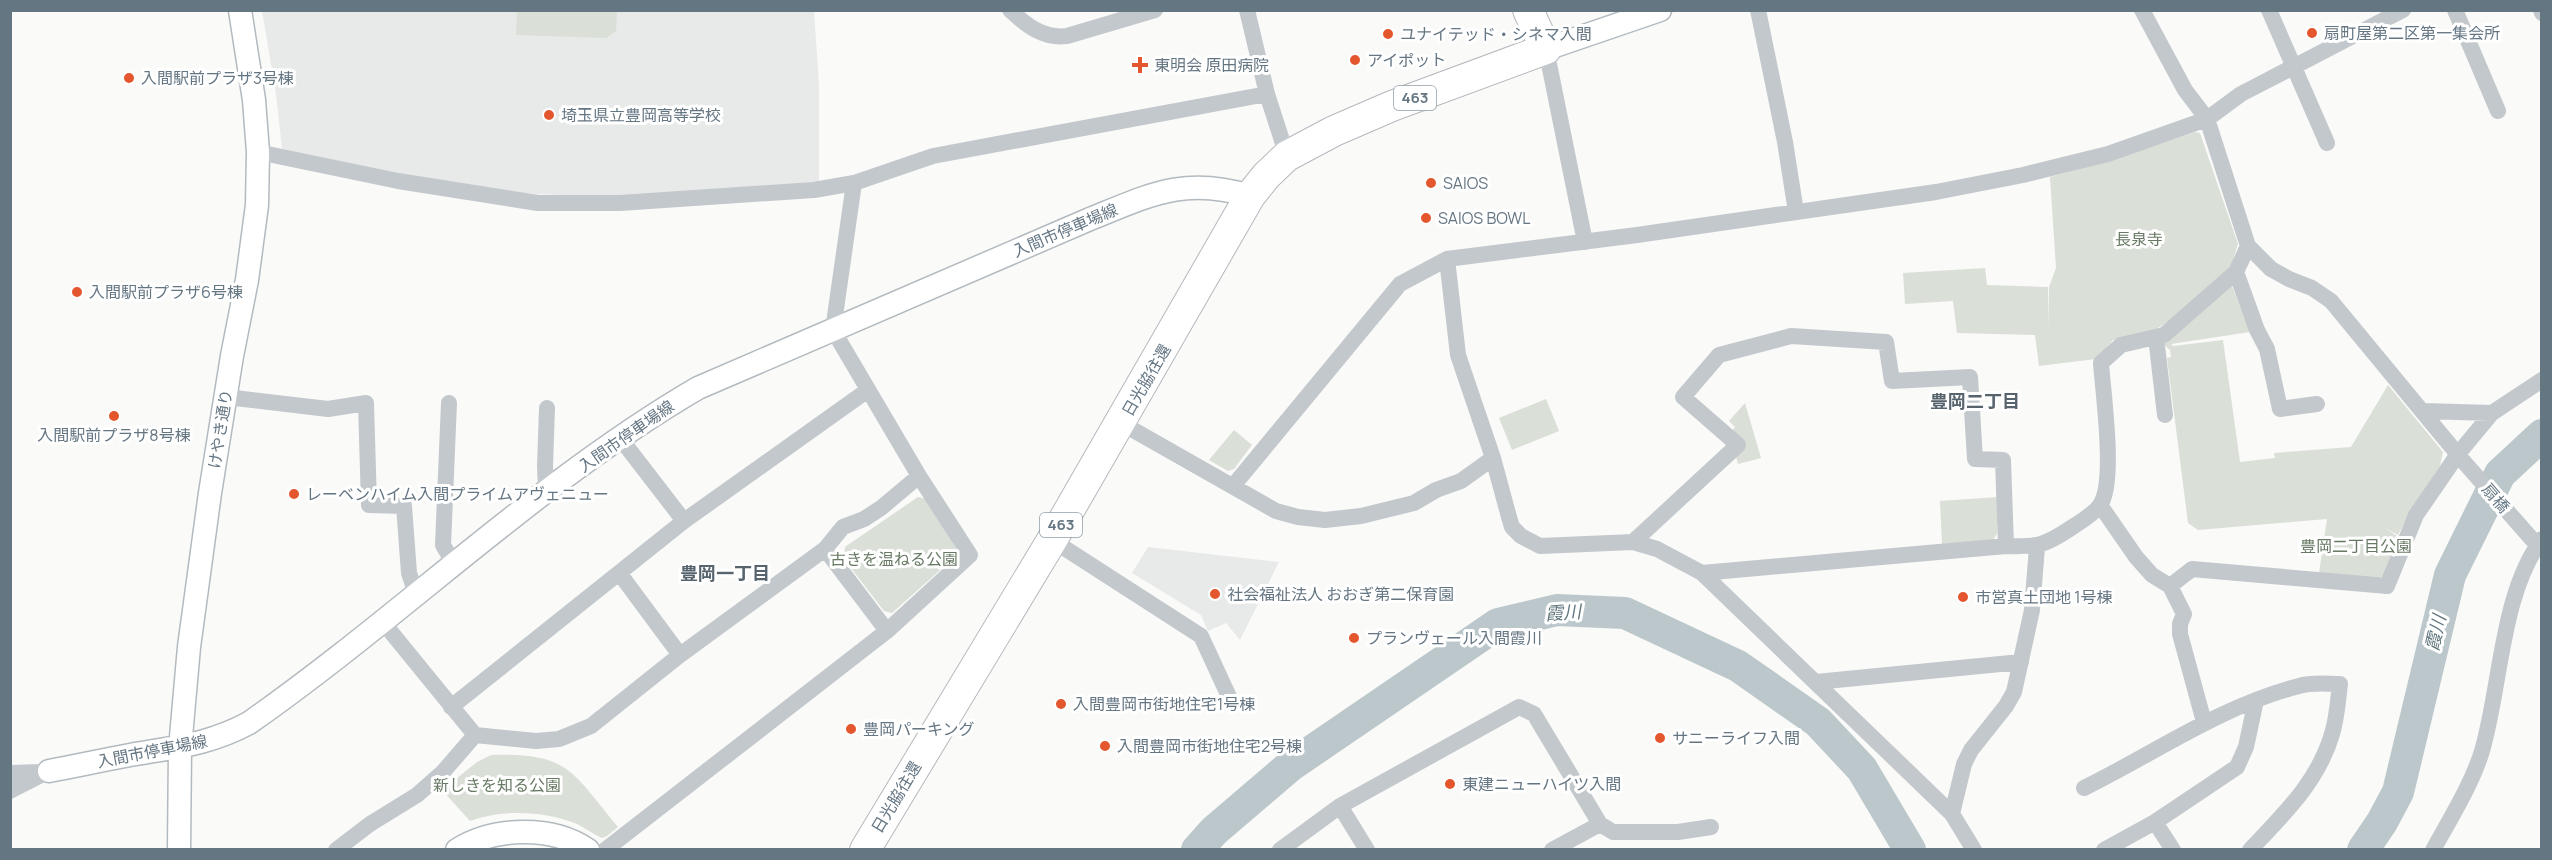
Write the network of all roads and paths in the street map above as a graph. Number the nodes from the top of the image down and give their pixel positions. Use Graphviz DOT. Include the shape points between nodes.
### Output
graph roads {
  1 [pos="240,10"];
  2 [pos="1010,10"];
  3 [pos="1155,10"];
  4 [pos="1247,10"];
  5 [pos="1528,10"];
  6 [pos="1660,10"];
  7 [pos="1758,10"];
  8 [pos="2142,10"];
  9 [pos="2269,10"];
  10 [pos="2403,10"];
  11 [pos="2455,10"];
  12 [pos="1546,49"];
  13 [pos="2293,67"];
  14 [pos="1267,94"];
  15 [pos="2498,111"];
  16 [pos="2207,119"];
  17 [pos="2326,142"];
  18 [pos="258,152"];
  19 [pos="1287,156"];
  20 [pos="854,183"];
  21 [pos="1250,196"];
  22 [pos="1796,212"];
  23 [pos="1585,242"];
  24 [pos="2248,246"];
  25 [pos="1447,259"];
  26 [pos="2236,272"];
  27 [pos="833,330"];
  28 [pos="2156,337"];
  29 [pos="2541,380"];
  30 [pos="868,390"];
  31 [pos="226,397"];
  32 [pos="449,403"];
  33 [pos="2317,404"];
  34 [pos="547,408"];
  35 [pos="2423,411"];
  36 [pos="2493,413"];
  37 [pos="2165,415"];
  38 [pos="1121,423"];
  39 [pos="620,438"];
  40 [pos="1493,458"];
  41 [pos="2461,458"];
  42 [pos="919,476"];
  43 [pos="1233,486"];
  44 [pos="546,492"];
  45 [pos="2100,505"];
  46 [pos="684,521"];
  47 [pos="1052,540"];
  48 [pos="2535,540"];
  49 [pos="1633,542"];
  50 [pos="2006,546"];
  51 [pos="2037,547"];
  52 [pos="825,549"];
  53 [pos="454,564"];
  54 [pos="1702,573"];
  55 [pos="620,574"];
  56 [pos="2170,586"];
  57 [pos="416,594"];
  58 [pos="382,621"];
  59 [pos="887,631"];
  60 [pos="680,655"];
  61 [pos="2021,662"];
  62 [pos="1816,682"];
  63 [pos="2256,700"];
  64 [pos="1231,701"];
  65 [pos="451,707"];
  66 [pos="2204,722"];
  67 [pos="475,735"];
  68 [pos="180,748"];
  69 [pos="49,771"];
  70 [pos="10,773"];
  71 [pos="2084,788"];
  72 [pos="10,791"];
  73 [pos="1341,806"];
  74 [pos="1953,814"];
  75 [pos="2155,822"];
  76 [pos="1600,824"];
  77 [pos="1711,827"];
  78 [pos="179,849"];
  79 [pos="336,849"];
  80 [pos="457,849"];
  81 [pos="588,849"];
  82 [pos="604,849"];
  83 [pos="865,849"];
  84 [pos="1280,849"];
  85 [pos="1366,849"];
  86 [pos="1552,849"];
  87 [pos="1974,849"];
  88 [pos="2104,849"];
  89 [pos="2173,849"];
  90 [pos="2250,849"];
  91 [pos="2433,849"];
  1 -- 18 [label="main road, けやき通り" via="249,55"];
  2 -- 3 [label="street" via="1053,38"];
  4 -- 14 [label="street"];
  5 -- 12 [label="highway"];
  6 -- 12 [label="main road"];
  7 -- 22 [label="street"];
  8 -- 16 [label="street" via="2185,90"];
  9 -- 13 [label="street"];
  10 -- 13 [label="street"];
  11 -- 15 [label="street"];
  12 -- 19 [label="highway, 日光脇往還 / 463" via="1373,114"];
  12 -- 23 [label="street"];
  13 -- 16 [label="street" via="2241,94"];
  13 -- 17 [label="street"];
  14 -- 19 [label="street"];
  14 -- 20 [label="street" via="933,156"];
  16 -- 22 [label="street" via="2108,154 2023,175"];
  16 -- 24 [label="street"];
  18 -- 20 [label="street" via="398,181 538,203 620,203 814,190"];
  18 -- 31 [label="main road, けやき通り" via="255,229"];
  19 -- 21 [label="highway, 日光脇往還 / 463"];
  20 -- 27 [label="street"];
  21 -- 27 [label="main road, 入間市停車場線" via="1206,186 1153,194"];
  21 -- 38 [label="highway, 日光脇往還 / 463"];
  22 -- 23 [label="street"];
  23 -- 25 [label="street"];
  24 -- 26 [label="street"];
  24 -- 35 [label="street, 扇橋" via="2271,268 2331,301"];
  25 -- 40 [label="street" via="1458,355"];
  25 -- 43 [label="street" via="1400,284"];
  26 -- 28 [label="street" via="2164,335"];
  26 -- 33 [label="street" via="2267,349 2280,409"];
  27 -- 30 [label="street"];
  27 -- 39 [label="main road, 入間市停車場線" via="698,388"];
  28 -- 37 [label="street"];
  28 -- 45 [label="street" via="2121,345 2101,363 2108,467"];
  29 -- 36 [label="street"];
  30 -- 42 [label="street"];
  30 -- 46 [label="street"];
  31 -- 57 [label="street" via="328,409 366,403 369,505 404,506 409,573"];
  31 -- 68 [label="main road, けやき通り" via="189,647"];
  32 -- 53 [label="street" via="443,545"];
  34 -- 44 [label="street"];
  35 -- 36 [label="street"];
  35 -- 41 [label="street, 扇橋"];
  36 -- 41 [label="street"];
  38 -- 43 [label="street"];
  38 -- 47 [label="highway, 日光脇往還 / 463"];
  39 -- 44 [label="main road, 入間市停車場線"];
  39 -- 46 [label="street"];
  40 -- 43 [label="street" via="1461,482 1414,503 1325,520 1276,511"];
  40 -- 49 [label="street" via="1512,527 1529,542 1540,546"];
  41 -- 48 [label="street, 扇橋"];
  41 -- 56 [label="street" via="2416,516 2387,586 2192,569"];
  42 -- 52 [label="street" via="881,508 843,527"];
  42 -- 59 [label="street" via="970,555"];
  44 -- 53 [label="main road, 入間市停車場線"];
  45 -- 51 [label="street" via="2053,540"];
  45 -- 56 [label="street" via="2136,557 2152,575"];
  46 -- 55 [label="street"];
  47 -- 64 [label="street" via="1201,636"];
  47 -- 83 [label="highway, 日光脇往還 / 463"];
  48 -- 91 [label="street" via="2513,602 2481,751"];
  49 -- 50 [label="street" via="1738,445 1683,397 1719,355 1791,336 1886,342 1892,381 1970,377 1975,459 2003,460"];
  49 -- 54 [label="street" via="1657,549"];
  50 -- 51 [label="street"];
  50 -- 54 [label="street"];
  51 -- 61 [label="street" via="2032,610"];
  52 -- 59 [label="street"];
  52 -- 60 [label="street"];
  53 -- 57 [label="main road, 入間市停車場線"];
  54 -- 62 [label="street"];
  55 -- 60 [label="street"];
  55 -- 65 [label="street"];
  56 -- 66 [label="street" via="2184,614 2180,634"];
  57 -- 58 [label="main road, 入間市停車場線"];
  58 -- 65 [label="street"];
  58 -- 68 [label="main road, 入間市停車場線" via="249,723 217,738"];
  59 -- 82 [label="street"];
  60 -- 67 [label="street" via="591,726 568,735 536,741"];
  61 -- 62 [label="street"];
  61 -- 74 [label="street" via="2014,692 1964,764"];
  62 -- 74 [label="street"];
  63 -- 66 [label="street"];
  63 -- 75 [label="street" via="2246,747 2237,767"];
  63 -- 90 [label="street" via="2301,685 2340,684 2332,735 2315,773 2300,798"];
  65 -- 67 [label="street"];
  66 -- 71 [label="street"];
  67 -- 79 [label="street" via="444,772 417,795"];
  68 -- 69 [label="main road, 入間市停車場線"];
  68 -- 78 [label="main road, けやき通り"];
  69 -- 70 [label="street"];
  69 -- 72 [label="street"];
  73 -- 76 [label="street" via="1519,708 1534,714"];
  73 -- 84 [label="street"];
  73 -- 85 [label="street"];
  74 -- 87 [label="street"];
  75 -- 88 [label="street"];
  75 -- 89 [label="street"];
  76 -- 77 [label="street" via="1613,832 1678,832"];
  76 -- 86 [label="street"];
  80 -- 81 [label="main road" via="480,838 523,833 553,836"];
}
